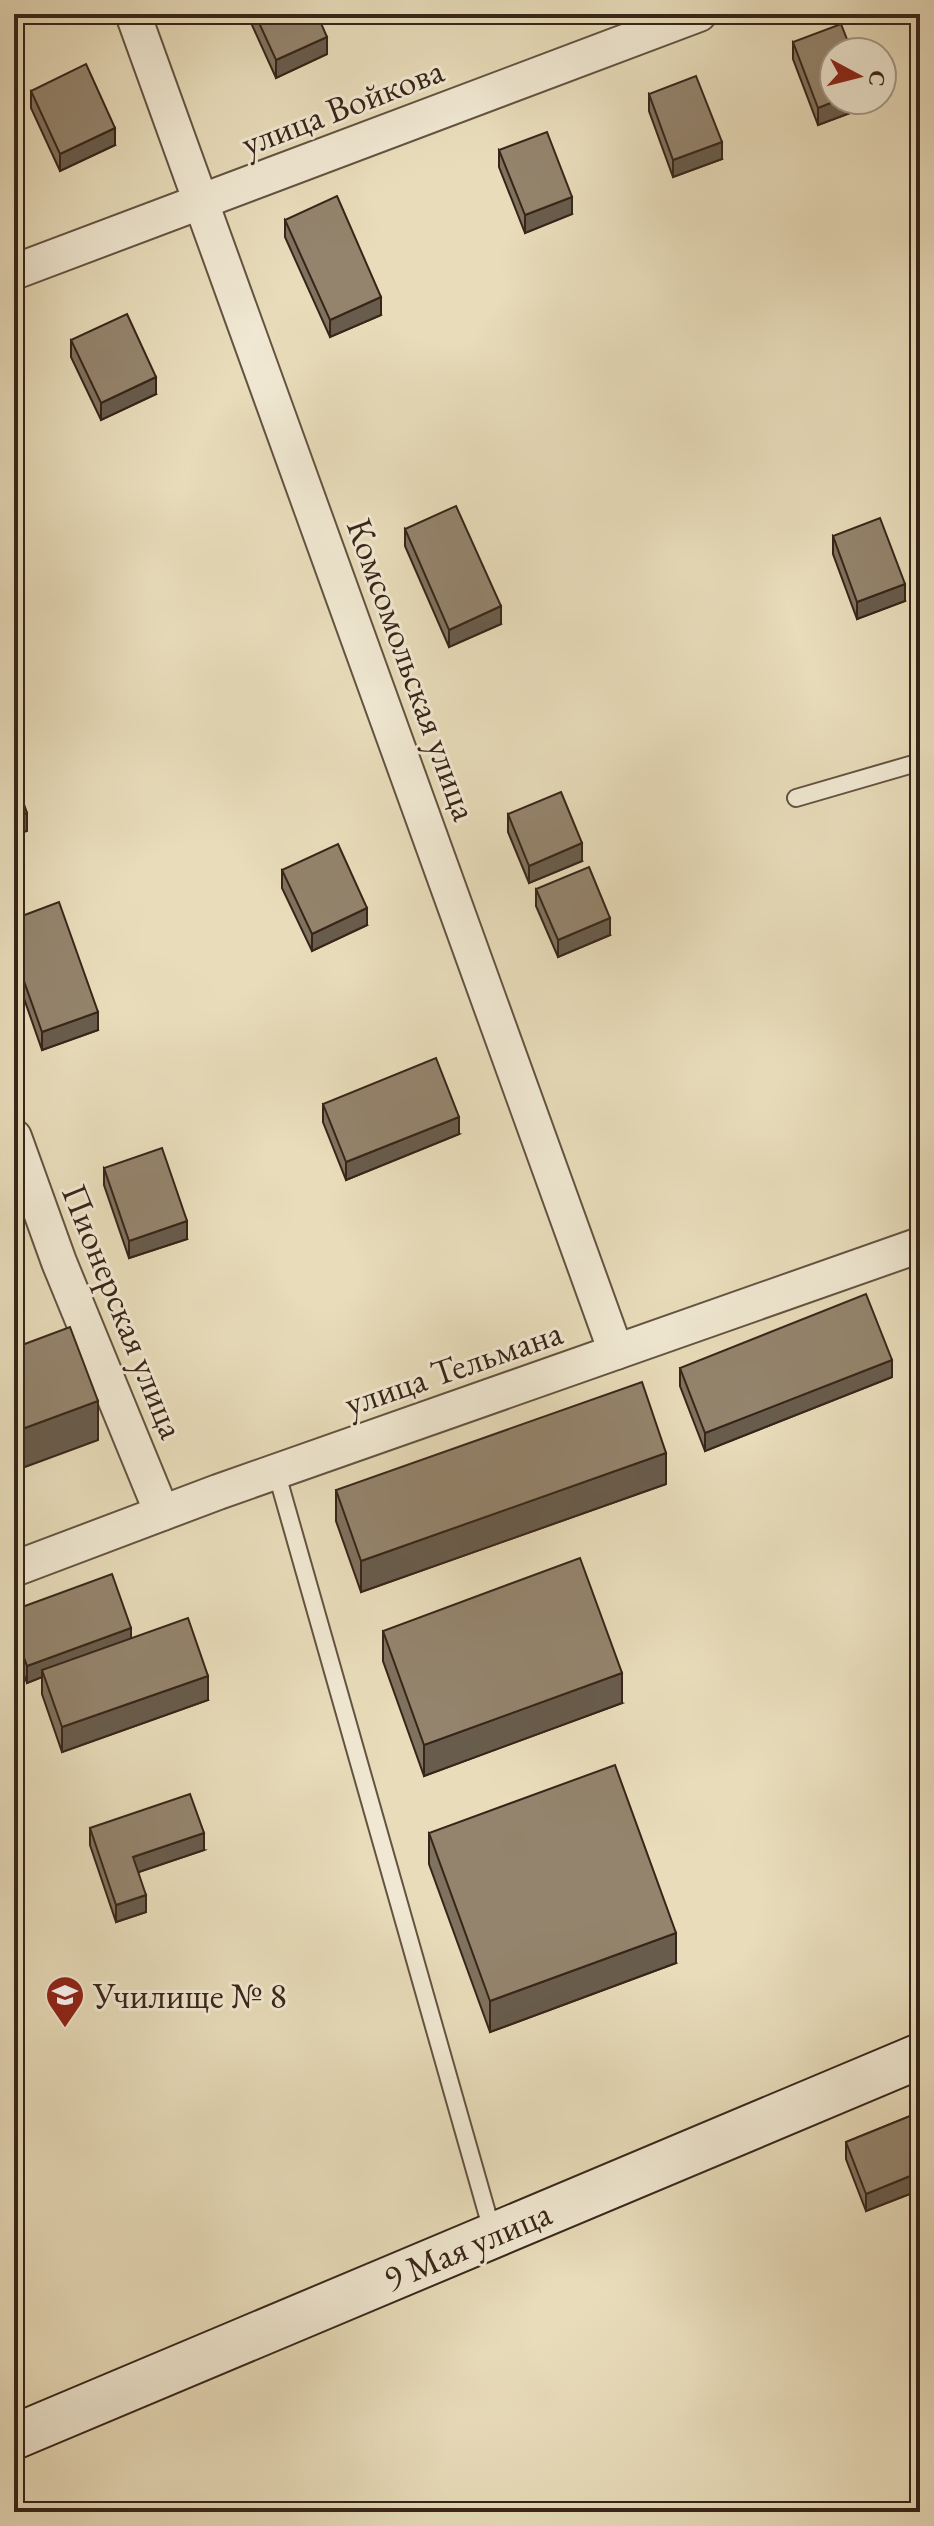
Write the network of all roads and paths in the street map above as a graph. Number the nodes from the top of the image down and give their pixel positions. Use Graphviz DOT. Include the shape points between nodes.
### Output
graph roads {
  1 [pos="133,14"];
  2 [pos="699,14"];
  3 [pos="201,202"];
  4 [pos="14,272"];
  5 [pos="920,762"];
  6 [pos="796,798"];
  7 [pos="14,1137"];
  8 [pos="920,1245"];
  9 [pos="616,1352"];
  10 [pos="276,1471"];
  11 [pos="162,1513"];
  12 [pos="14,1569"];
  13 [pos="920,2056"];
  14 [pos="493,2234"];
  15 [pos="14,2437"];
  1 -- 3 [label="street, Комсомольская улица"];
  2 -- 3 [label="street, улица Войкова"];
  3 -- 4 [label="street, улица Войкова"];
  3 -- 9 [label="street, Комсомольская улица"];
  5 -- 6 [label="lane"];
  7 -- 11 [label="street, Пионерская улица"];
  8 -- 9 [label="street, улица Тельмана"];
  9 -- 10 [label="street, улица Тельмана"];
  10 -- 11 [label="street, улица Тельмана"];
  10 -- 14 [label="lane"];
  11 -- 12 [label="street, улица Тельмана"];
  13 -- 14 [label="main road, 9 Мая улица"];
  14 -- 15 [label="main road, 9 Мая улица"];
}
